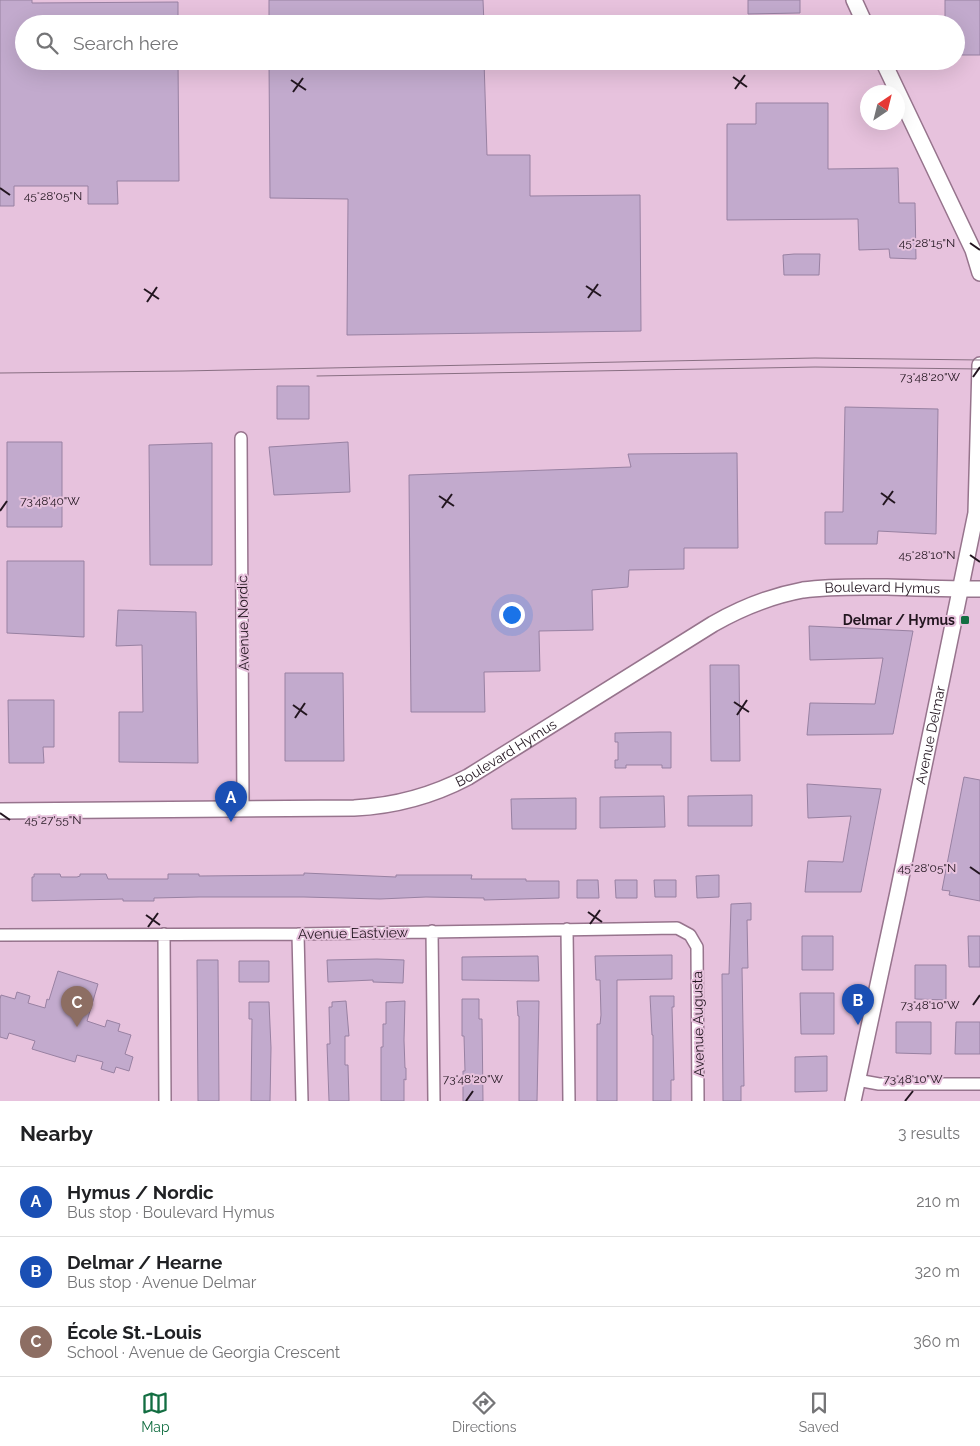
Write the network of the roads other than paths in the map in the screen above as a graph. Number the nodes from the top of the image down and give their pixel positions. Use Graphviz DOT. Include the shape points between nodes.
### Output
graph roads {
  1 [pos="854,0"];
  2 [pos="861,15"];
  3 [pos="888,70"];
  4 [pos="975,241"];
  5 [pos="980,273"];
  6 [pos="980,365"];
  7 [pos="241,438"];
  8 [pos="960,588"];
  9 [pos="980,589"];
  10 [pos="243,809"];
  11 [pos="0,812"];
  12 [pos="567,929"];
  13 [pos="432,931"];
  14 [pos="164,934"];
  15 [pos="298,934"];
  16 [pos="0,935"];
  17 [pos="697,947"];
  18 [pos="857,1080"];
  19 [pos="980,1084"];
  20 [pos="166,1101"];
  21 [pos="302,1101"];
  22 [pos="434,1101"];
  23 [pos="569,1101"];
  24 [pos="698,1101"];
  25 [pos="853,1101"];
  1 -- 2 [label="street"];
  3 -- 4 [label="street"];
  4 -- 5 [label="street"];
  6 -- 8 [label="street, Avenue Delmar" via="977,503"];
  7 -- 10 [label="street, Avenue Nordic"];
  8 -- 9 [label="street, Boulevard Hymus"];
  8 -- 10 [label="street, Boulevard Hymus" via="828,588 774,597 742,608 713,624 487,766 439,791 374,807"];
  8 -- 18 [label="street, Avenue Delmar"];
  10 -- 11 [label="street, Boulevard Hymus"];
  12 -- 13 [label="street, Avenue Eastview"];
  12 -- 17 [label="street, Avenue Eastview" via="677,928 690,934"];
  12 -- 23 [label="street"];
  13 -- 15 [label="street, Avenue Eastview"];
  13 -- 22 [label="street"];
  14 -- 15 [label="street, Avenue Eastview"];
  14 -- 16 [label="street, Avenue Eastview"];
  14 -- 20 [label="street"];
  15 -- 21 [label="street"];
  17 -- 24 [label="street, Avenue Augusta"];
  18 -- 19 [label="street" via="879,1084"];
  18 -- 25 [label="street, Avenue Delmar"];
}
